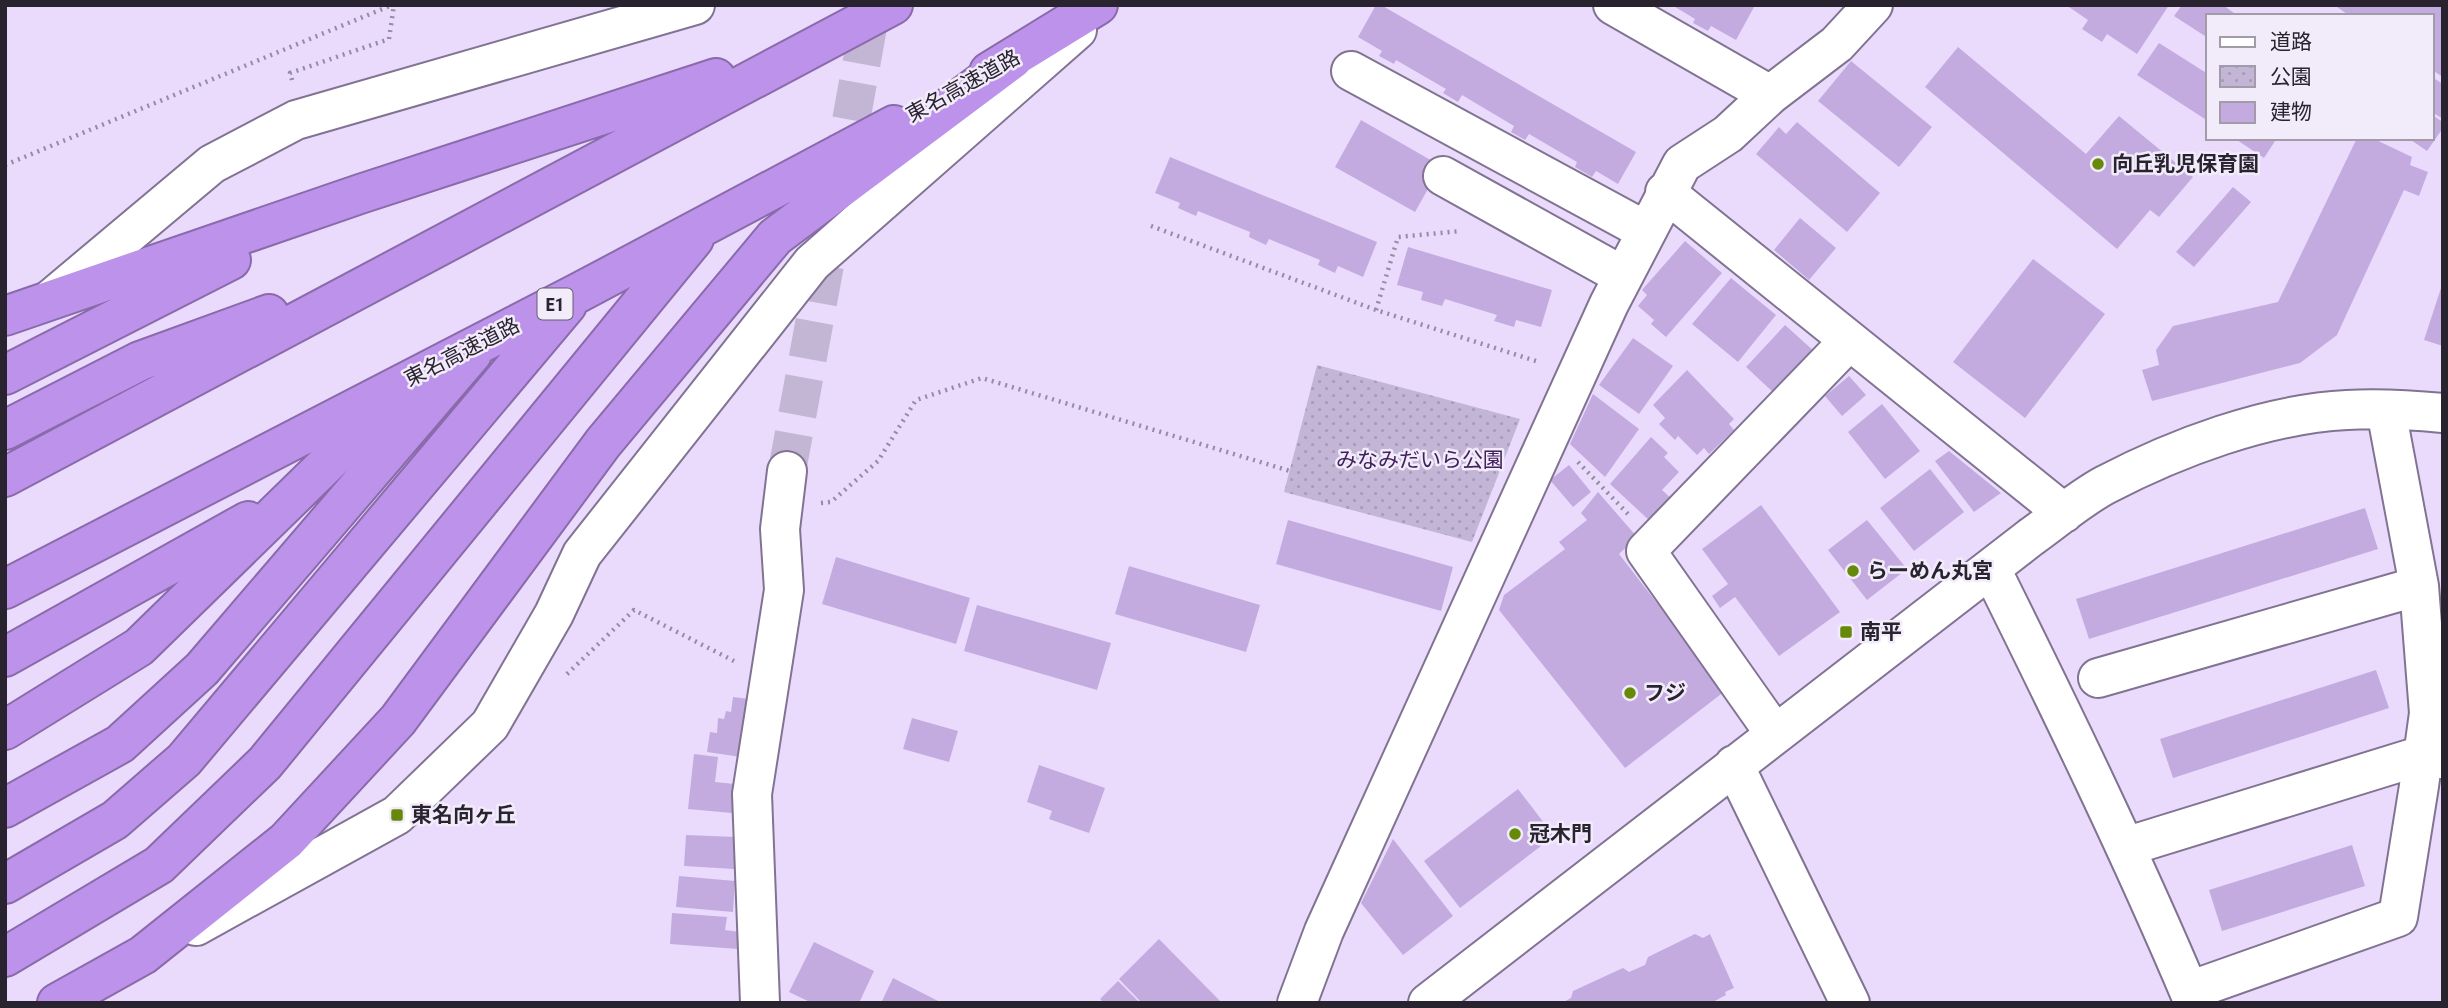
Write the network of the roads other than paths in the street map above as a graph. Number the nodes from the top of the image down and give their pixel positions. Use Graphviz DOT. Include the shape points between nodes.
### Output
graph roads {
  1 [pos="695,5"];
  2 [pos="893,5"];
  3 [pos="1098,5"];
  4 [pos="1105,5"];
  5 [pos="1613,5"];
  6 [pos="1873,5"];
  7 [pos="824,43"];
  8 [pos="1013,59"];
  9 [pos="1351,71"];
  10 [pos="1769,94"];
  11 [pos="1443,176"];
  12 [pos="1665,192"];
  13 [pos="360,194"];
  14 [pos="704,226"];
  15 [pos="1646,231"];
  16 [pos="398,268"];
  17 [pos="1623,276"];
  18 [pos="578,293"];
  19 [pos="47,303"];
  20 [pos="5,316"];
  21 [pos="485,340"];
  22 [pos="1849,341"];
  23 [pos="5,375"];
  24 [pos="418,375"];
  25 [pos="2386,410"];
  26 [pos="2443,412"];
  27 [pos="5,430"];
  28 [pos="5,477"];
  29 [pos="785,489"];
  30 [pos="293,496"];
  31 [pos="2064,513"];
  32 [pos="1991,569"];
  33 [pos="2419,586"];
  34 [pos="5,589"];
  35 [pos="5,657"];
  36 [pos="2098,678"];
  37 [pos="5,730"];
  38 [pos="1774,734"];
  39 [pos="2433,757"];
  40 [pos="1734,765"];
  41 [pos="5,808"];
  42 [pos="2125,847"];
  43 [pos="5,884"];
  44 [pos="143,955"];
  45 [pos="5,957"];
  46 [pos="2192,997"];
  47 [pos="57,1003"];
  48 [pos="760,1003"];
  49 [pos="1297,1003"];
  50 [pos="1428,1003"];
  51 [pos="1850,1003"];
  1 -- 19 [label="street" via="296,120 212,163"];
  2 -- 7 [label="highway"];
  3 -- 8 [label="highway, 東名高速道路 / E1"];
  4 -- 44 [label="street" via="812,263 582,554 491,725 397,816"];
  5 -- 10 [label="street"];
  6 -- 10 [label="street" via="1836,44"];
  7 -- 13 [label="highway"];
  7 -- 16 [label="highway"];
  8 -- 14 [label="highway, 東名高速道路 / E1"];
  8 -- 44 [label="highway" via="775,237 603,443 398,720 286,841"];
  9 -- 15 [label="street"];
  10 -- 12 [label="street" via="1728,134 1682,163"];
  11 -- 17 [label="street"];
  12 -- 15 [label="street"];
  12 -- 22 [label="street"];
  13 -- 19 [label="highway"];
  13 -- 23 [label="highway"];
  14 -- 18 [label="highway, 東名高速道路 / E1"];
  14 -- 45 [label="highway" via="265,763 159,865"];
  15 -- 17 [label="street"];
  16 -- 27 [label="highway" via="140,361"];
  16 -- 28 [label="highway"];
  17 -- 49 [label="street" via="1324,931"];
  18 -- 21 [label="highway, 東名高速道路 / E1"];
  18 -- 43 [label="highway" via="184,760 115,820"];
  19 -- 20 [label="highway"];
  21 -- 24 [label="highway, 東名高速道路 / E1"];
  21 -- 41 [label="highway" via="202,669 120,744"];
  22 -- 31 [label="street"];
  22 -- 38 [label="street" via="1646,551"];
  24 -- 30 [label="highway"];
  24 -- 34 [label="highway, 東名高速道路 / E1"];
  25 -- 26 [label="street"];
  25 -- 31 [label="street" via="2300,416 2171,453 2103,486"];
  25 -- 33 [label="street"];
  29 -- 48 [label="street" via="780,529 784,590 752,794"];
  30 -- 35 [label="highway"];
  30 -- 37 [label="highway" via="139,647"];
  31 -- 32 [label="street"];
  32 -- 38 [label="street"];
  32 -- 42 [label="street"];
  33 -- 36 [label="street"];
  33 -- 39 [label="street"];
  38 -- 40 [label="street"];
  39 -- 42 [label="street"];
  39 -- 46 [label="street" via="2398,917"];
  40 -- 50 [label="street"];
  40 -- 51 [label="street"];
  42 -- 46 [label="street"];
  44 -- 47 [label="highway"];
}
